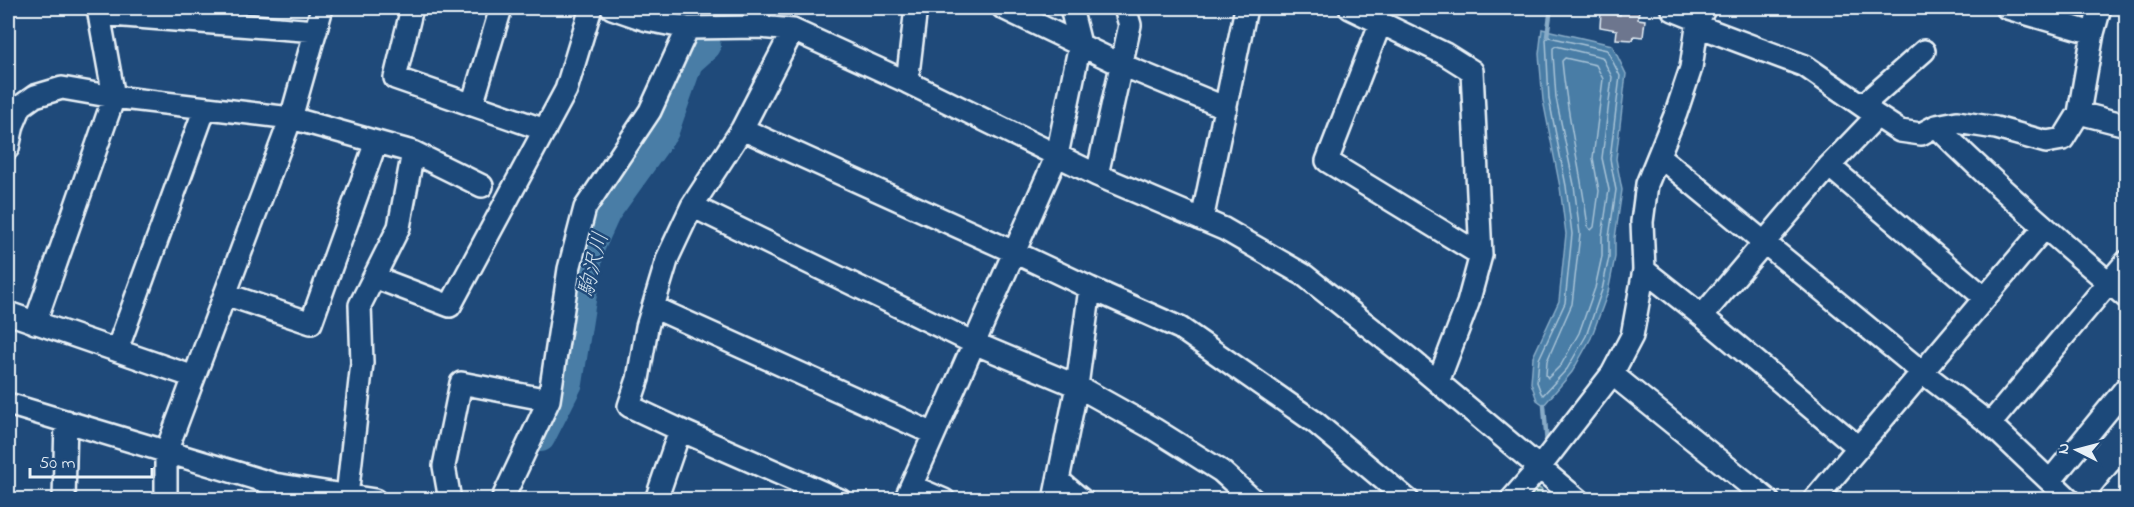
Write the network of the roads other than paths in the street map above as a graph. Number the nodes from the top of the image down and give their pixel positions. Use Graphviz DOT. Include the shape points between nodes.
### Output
graph roads {
  1 [pos="322,8"];
  2 [pos="412,8"];
  3 [pos="501,8"];
  4 [pos="591,8"];
  5 [pos="612,8"];
  6 [pos="916,8"];
  7 [pos="1003,8"];
  8 [pos="1071,8"];
  9 [pos="1125,8"];
  10 [pos="1246,8"];
  11 [pos="1350,8"];
  12 [pos="1673,8"];
  13 [pos="2007,8"];
  14 [pos="2100,8"];
  15 [pos="100,11"];
  16 [pos="759,17"];
  17 [pos="1700,18"];
  18 [pos="1380,24"];
  19 [pos="688,27"];
  20 [pos="793,30"];
  21 [pos="316,31"];
  22 [pos="2093,33"];
  23 [pos="1080,44"];
  24 [pos="1924,51"];
  25 [pos="1122,65"];
  26 [pos="907,82"];
  27 [pos="114,97"];
  28 [pos="472,105"];
  29 [pos="205,108"];
  30 [pos="1226,108"];
  31 [pos="1870,110"];
  32 [pos="2079,113"];
  33 [pos="291,118"];
  34 [pos="2127,124"];
  35 [pos="1936,126"];
  36 [pos="742,129"];
  37 [pos="545,130"];
  38 [pos="9,135"];
  39 [pos="376,142"];
  40 [pos="413,152"];
  41 [pos="1057,155"];
  42 [pos="1659,156"];
  43 [pos="1829,166"];
  44 [pos="1097,175"];
  45 [pos="482,186"];
  46 [pos="692,206"];
  47 [pos="1202,220"];
  48 [pos="2045,227"];
  49 [pos="1764,243"];
  50 [pos="1014,252"];
  51 [pos="1481,255"];
  52 [pos="2127,262"];
  53 [pos="1644,270"];
  54 [pos="374,277"];
  55 [pos="2110,282"];
  56 [pos="1090,288"];
  57 [pos="225,294"];
  58 [pos="2127,297"];
  59 [pos="1985,298"];
  60 [pos="653,307"];
  61 [pos="8,313"];
  62 [pos="1702,315"];
  63 [pos="35,323"];
  64 [pos="974,343"];
  65 [pos="117,350"];
  66 [pos="1922,372"];
  67 [pos="1612,374"];
  68 [pos="194,377"];
  69 [pos="1438,382"];
  70 [pos="1077,386"];
  71 [pos="2127,388"];
  72 [pos="549,400"];
  73 [pos="8,404"];
  74 [pos="66,421"];
  75 [pos="1990,424"];
  76 [pos="680,430"];
  77 [pos="934,434"];
  78 [pos="1858,447"];
  79 [pos="166,452"];
  80 [pos="1539,468"];
  81 [pos="2127,479"];
  82 [pos="2050,481"];
  83 [pos="1056,490"];
  84 [pos="274,492"];
  85 [pos="908,493"];
  86 [pos="347,496"];
  87 [pos="64,500"];
  88 [pos="166,500"];
  89 [pos="375,500"];
  90 [pos="450,500"];
  91 [pos="502,500"];
  92 [pos="656,500"];
  93 [pos="840,500"];
  94 [pos="944,500"];
  95 [pos="1082,500"];
  96 [pos="1253,500"];
  97 [pos="1408,500"];
  98 [pos="1512,500"];
  99 [pos="1578,500"];
  100 [pos="1768,500"];
  101 [pos="1814,500"];
  102 [pos="2070,500"];
  103 [pos="2109,500"];
  1 -- 21 [label="street"];
  2 -- 28 [label="street" via="395,78"];
  3 -- 28 [label="street"];
  4 -- 37 [label="street" via="566,90"];
  5 -- 19 [label="street" via="647,20"];
  6 -- 26 [label="street"];
  7 -- 23 [label="street"];
  8 -- 23 [label="street"];
  9 -- 25 [label="street" via="1130,25"];
  10 -- 30 [label="street"];
  11 -- 18 [label="street"];
  12 -- 17 [label="street"];
  13 -- 22 [label="street"];
  14 -- 22 [label="street"];
  15 -- 21 [label="street"];
  15 -- 27 [label="street"];
  16 -- 19 [label="street"];
  16 -- 20 [label="street"];
  17 -- 31 [label="street" via="1805,66"];
  17 -- 42 [label="street" via="1691,68"];
  18 -- 51 [label="street" via="1472,71"];
  18 -- 51 [label="street" via="1327,161"];
  19 -- 72 [label="street" via="650,111 585,208 568,269"];
  20 -- 26 [label="street"];
  20 -- 36 [label="street"];
  21 -- 33 [label="street"];
  22 -- 32 [label="street"];
  23 -- 25 [label="street"];
  23 -- 41 [label="street"];
  24 -- 31 [label="street"];
  25 -- 30 [label="street"];
  25 -- 44 [label="street"];
  26 -- 41 [label="street"];
  27 -- 29 [label="street"];
  27 -- 38 [label="street" via="62,88 35,96 21,106"];
  27 -- 63 [label="street"];
  28 -- 37 [label="street"];
  29 -- 33 [label="street"];
  29 -- 65 [label="street"];
  30 -- 47 [label="street"];
  31 -- 35 [label="street" via="1900,131 1921,134"];
  31 -- 43 [label="street"];
  32 -- 34 [label="street"];
  32 -- 35 [label="street" via="2063,139 2046,142 1958,122"];
  33 -- 39 [label="street"];
  33 -- 57 [label="street"];
  35 -- 48 [label="street"];
  36 -- 46 [label="street"];
  36 -- 50 [label="street"];
  37 -- 54 [label="street" via="450,306"];
  39 -- 40 [label="street"];
  39 -- 57 [label="street" via="311,323"];
  40 -- 45 [label="street"];
  40 -- 54 [label="street" via="399,227"];
  41 -- 44 [label="street"];
  41 -- 50 [label="street"];
  42 -- 49 [label="street"];
  42 -- 53 [label="street" via="1647,184 1642,222"];
  43 -- 49 [label="street"];
  43 -- 59 [label="street"];
  44 -- 47 [label="street"];
  46 -- 60 [label="street" via="668,257"];
  46 -- 64 [label="street"];
  47 -- 69 [label="street" via="1224,228 1304,275"];
  48 -- 55 [label="street"];
  48 -- 59 [label="street"];
  49 -- 62 [label="street"];
  49 -- 66 [label="street"];
  50 -- 56 [label="street"];
  50 -- 64 [label="street"];
  51 -- 69 [label="street" via="1468,303"];
  52 -- 55 [label="street"];
  53 -- 62 [label="street"];
  53 -- 67 [label="street" via="1632,336"];
  54 -- 86 [label="street" via="360,305 362,363"];
  55 -- 58 [label="street"];
  55 -- 75 [label="street"];
  56 -- 70 [label="street"];
  56 -- 97 [label="street" via="1180,328 1316,423"];
  57 -- 68 [label="street"];
  59 -- 66 [label="street"];
  60 -- 76 [label="street" via="629,406"];
  60 -- 77 [label="street"];
  61 -- 63 [label="street"];
  62 -- 78 [label="street"];
  63 -- 65 [label="street"];
  64 -- 70 [label="street"];
  64 -- 77 [label="street"];
  65 -- 68 [label="street"];
  66 -- 75 [label="street"];
  66 -- 78 [label="street"];
  67 -- 80 [label="street"];
  67 -- 100 [label="street"];
  68 -- 79 [label="street"];
  69 -- 80 [label="street"];
  70 -- 83 [label="street"];
  70 -- 96 [label="street" via="1221,471"];
  71 -- 82 [label="street"];
  72 -- 90 [label="street" via="461,383 444,466"];
  72 -- 91 [label="street"];
  73 -- 74 [label="street"];
  74 -- 79 [label="street"];
  74 -- 87 [label="street"];
  75 -- 82 [label="street"];
  76 -- 92 [label="street"];
  76 -- 93 [label="street"];
  77 -- 85 [label="street"];
  78 -- 101 [label="street"];
  79 -- 84 [label="street"];
  79 -- 88 [label="street"];
  80 -- 98 [label="street"];
  80 -- 99 [label="street"];
  81 -- 103 [label="street"];
  82 -- 102 [label="street"];
  83 -- 95 [label="street"];
  84 -- 86 [label="street"];
  85 -- 94 [label="street"];
  86 -- 89 [label="street"];
}
